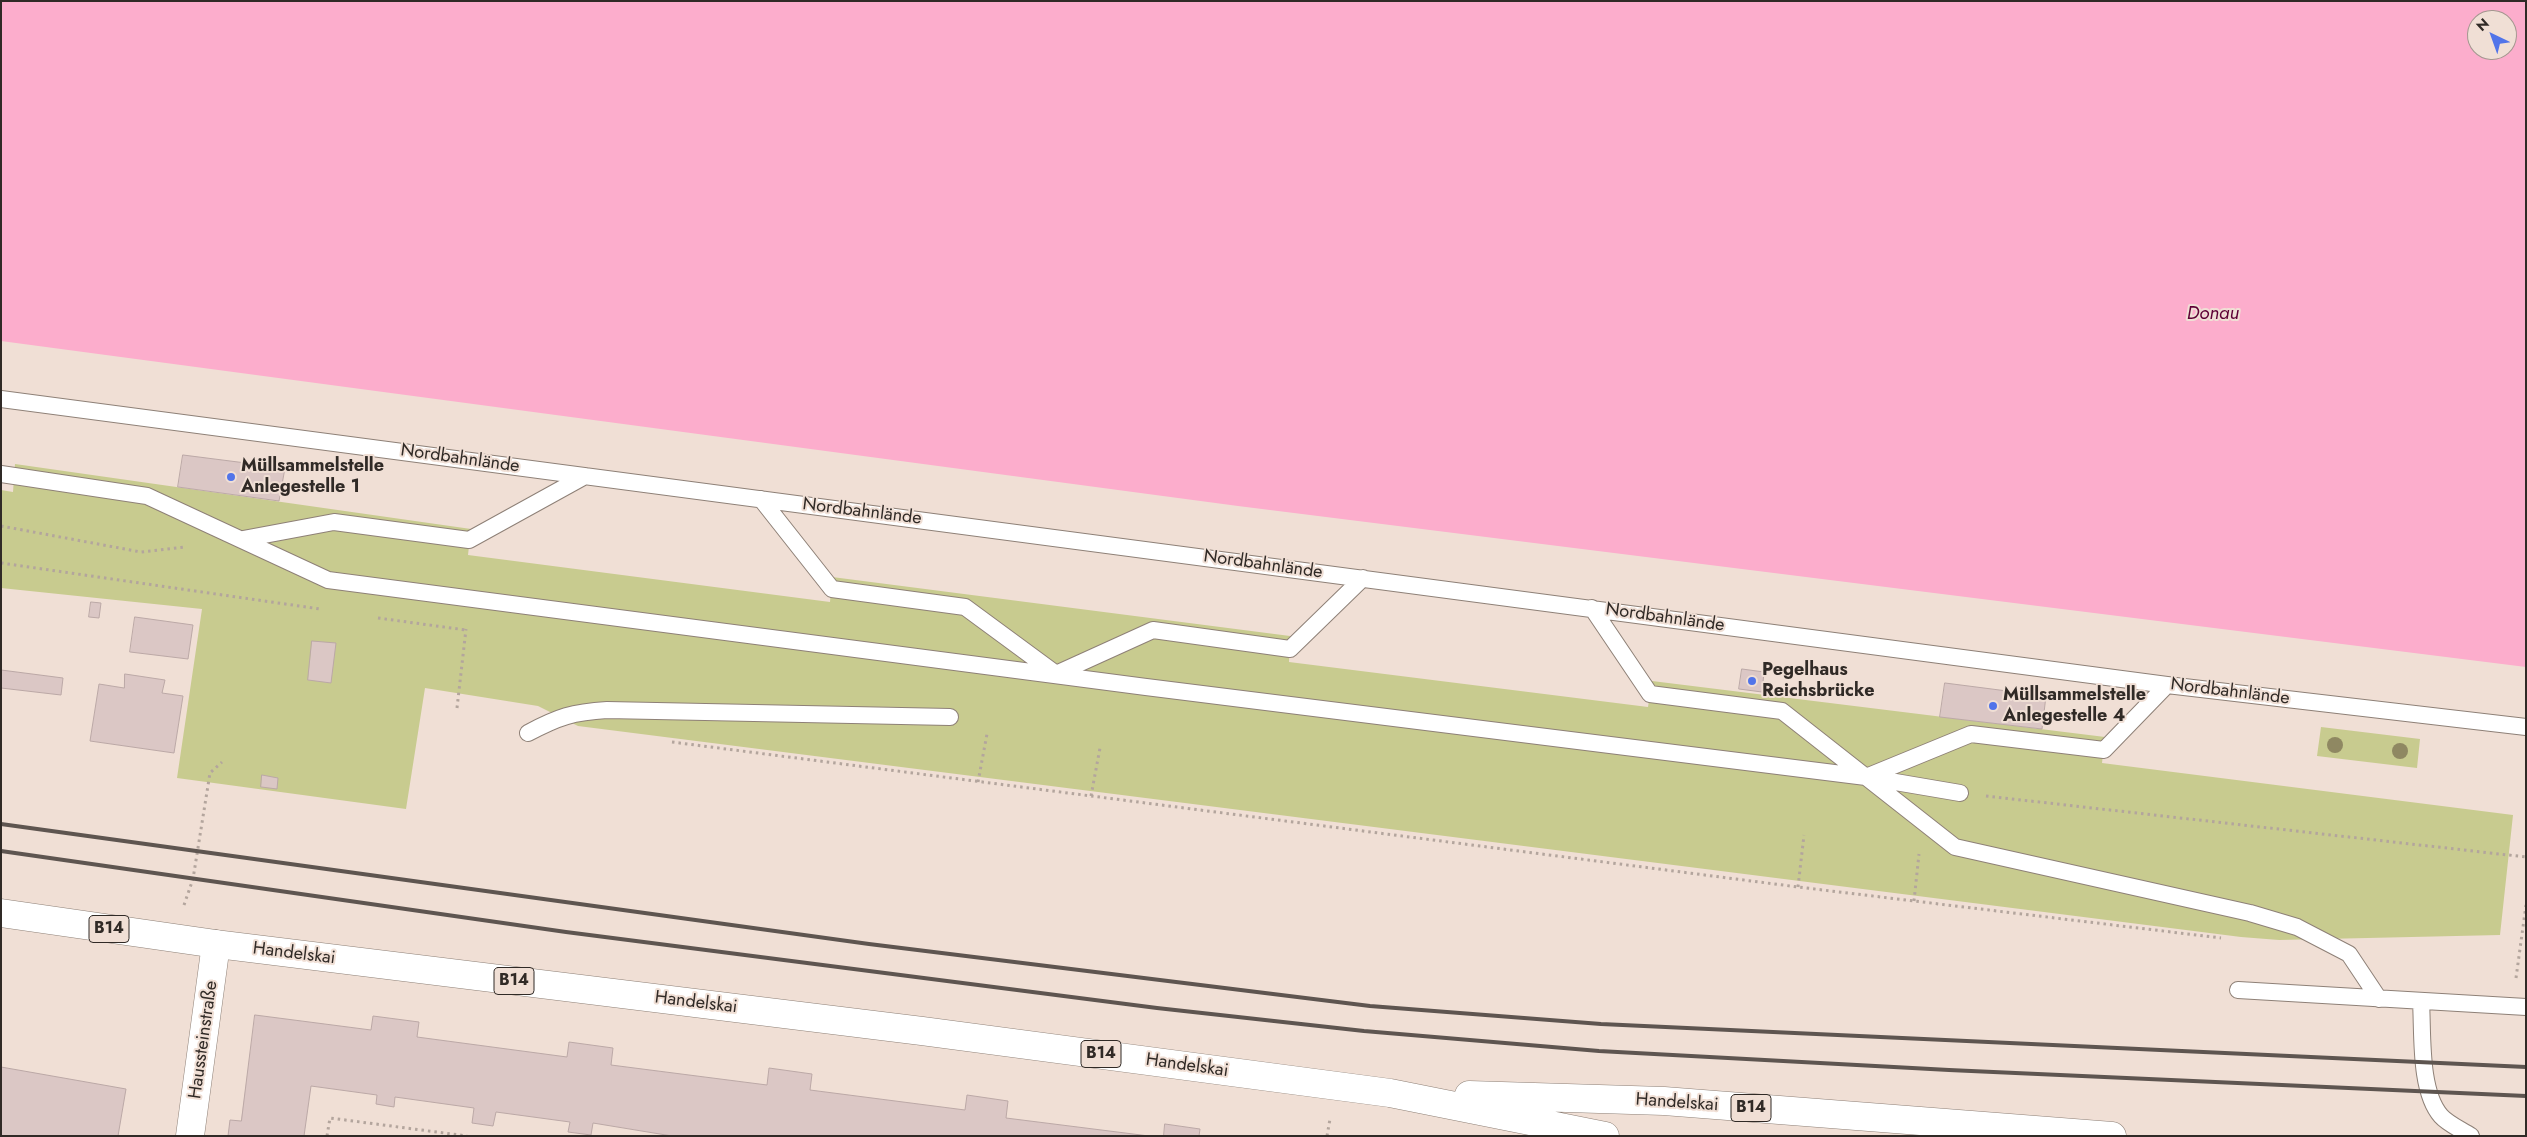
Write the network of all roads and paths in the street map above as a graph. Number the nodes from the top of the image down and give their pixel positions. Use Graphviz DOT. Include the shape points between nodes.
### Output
graph roads {
  1 [pos="1,399"];
  2 [pos="1,474"];
  3 [pos="585,476"];
  4 [pos="761,499"];
  5 [pos="1,526"];
  6 [pos="243,539"];
  7 [pos="187,546"];
  8 [pos="1,564"];
  9 [pos="1363,578"];
  10 [pos="1592,608"];
  11 [pos="327,610"];
  12 [pos="377,618"];
  13 [pos="1056,674"];
  14 [pos="2167,685"];
  15 [pos="457,708"];
  16 [pos="950,717"];
  17 [pos="2526,728"];
  18 [pos="528,733"];
  19 [pos="987,734"];
  20 [pos="664,741"];
  21 [pos="1100,748"];
  22 [pos="222,762"];
  23 [pos="1866,777"];
  24 [pos="978,782"];
  25 [pos="1960,794"];
  26 [pos="1091,796"];
  27 [pos="1804,835"];
  28 [pos="1920,851"];
  29 [pos="2526,857"];
  30 [pos="1798,887"];
  31 [pos="1914,901"];
  32 [pos="2526,904"];
  33 [pos="1,913"];
  34 [pos="173,938"];
  35 [pos="2230,939"];
  36 [pos="216,944"];
  37 [pos="2238,990"];
  38 [pos="2379,999"];
  39 [pos="2421,1002"];
  40 [pos="2519,1007"];
  41 [pos="1390,1093"];
  42 [pos="190,1136"];
  43 [pos="327,1136"];
  44 [pos="467,1136"];
  45 [pos="1605,1136"];
  46 [pos="2112,1136"];
  47 [pos="2471,1136"];
  1 -- 3 [label="lane, Nordbahnlände"];
  2 -- 6 [label="lane" via="147,496"];
  3 -- 4 [label="lane, Nordbahnlände"];
  3 -- 6 [label="lane" via="469,540 334,522"];
  4 -- 9 [label="lane, Nordbahnlände"];
  4 -- 13 [label="lane" via="832,589 964,607"];
  5 -- 7 [label="path" via="141,552"];
  6 -- 13 [label="lane" via="328,580"];
  8 -- 11 [label="path"];
  9 -- 10 [label="lane, Nordbahnlände"];
  9 -- 13 [label="lane" via="1290,649 1153,630"];
  10 -- 14 [label="lane, Nordbahnlände"];
  10 -- 23 [label="lane" via="1650,694 1782,711"];
  12 -- 15 [label="path" via="466,630"];
  13 -- 23 [label="lane"];
  14 -- 17 [label="lane, Nordbahnlände"];
  14 -- 23 [label="lane" via="2104,750 1970,734"];
  16 -- 18 [label="lane" via="579,711 556,718"];
  19 -- 24 [label="path"];
  20 -- 24 [label="path"];
  21 -- 26 [label="path"];
  22 -- 34 [label="path" via="210,773 193,879"];
  23 -- 25 [label="lane"];
  23 -- 38 [label="lane" via="1956,846 2250,913 2297,927 2349,954"];
  24 -- 26 [label="path"];
  25 -- 29 [label="path"];
  26 -- 30 [label="path"];
  27 -- 30 [label="path"];
  28 -- 31 [label="path"];
  30 -- 31 [label="path"];
  31 -- 35 [label="path"];
  32 -- 40 [label="path"];
  33 -- 34 [label="main road, Handelskai / B14"];
  34 -- 36 [label="main road, Handelskai / B14"];
  36 -- 41 [label="main road, Handelskai / B14" via="922,1031"];
  36 -- 42 [label="main road, Haussteinstraße"];
  37 -- 38 [label="lane"];
  38 -- 39 [label="lane"];
  39 -- 40 [label="lane"];
  39 -- 47 [label="lane" via="2429,1093 2441,1116"];
  41 -- 45 [label="main road, Handelskai / B14"];
  41 -- 46 [label="main road, Handelskai / B14" via="1664,1101"];
  43 -- 44 [label="path" via="330,1118"];
}
